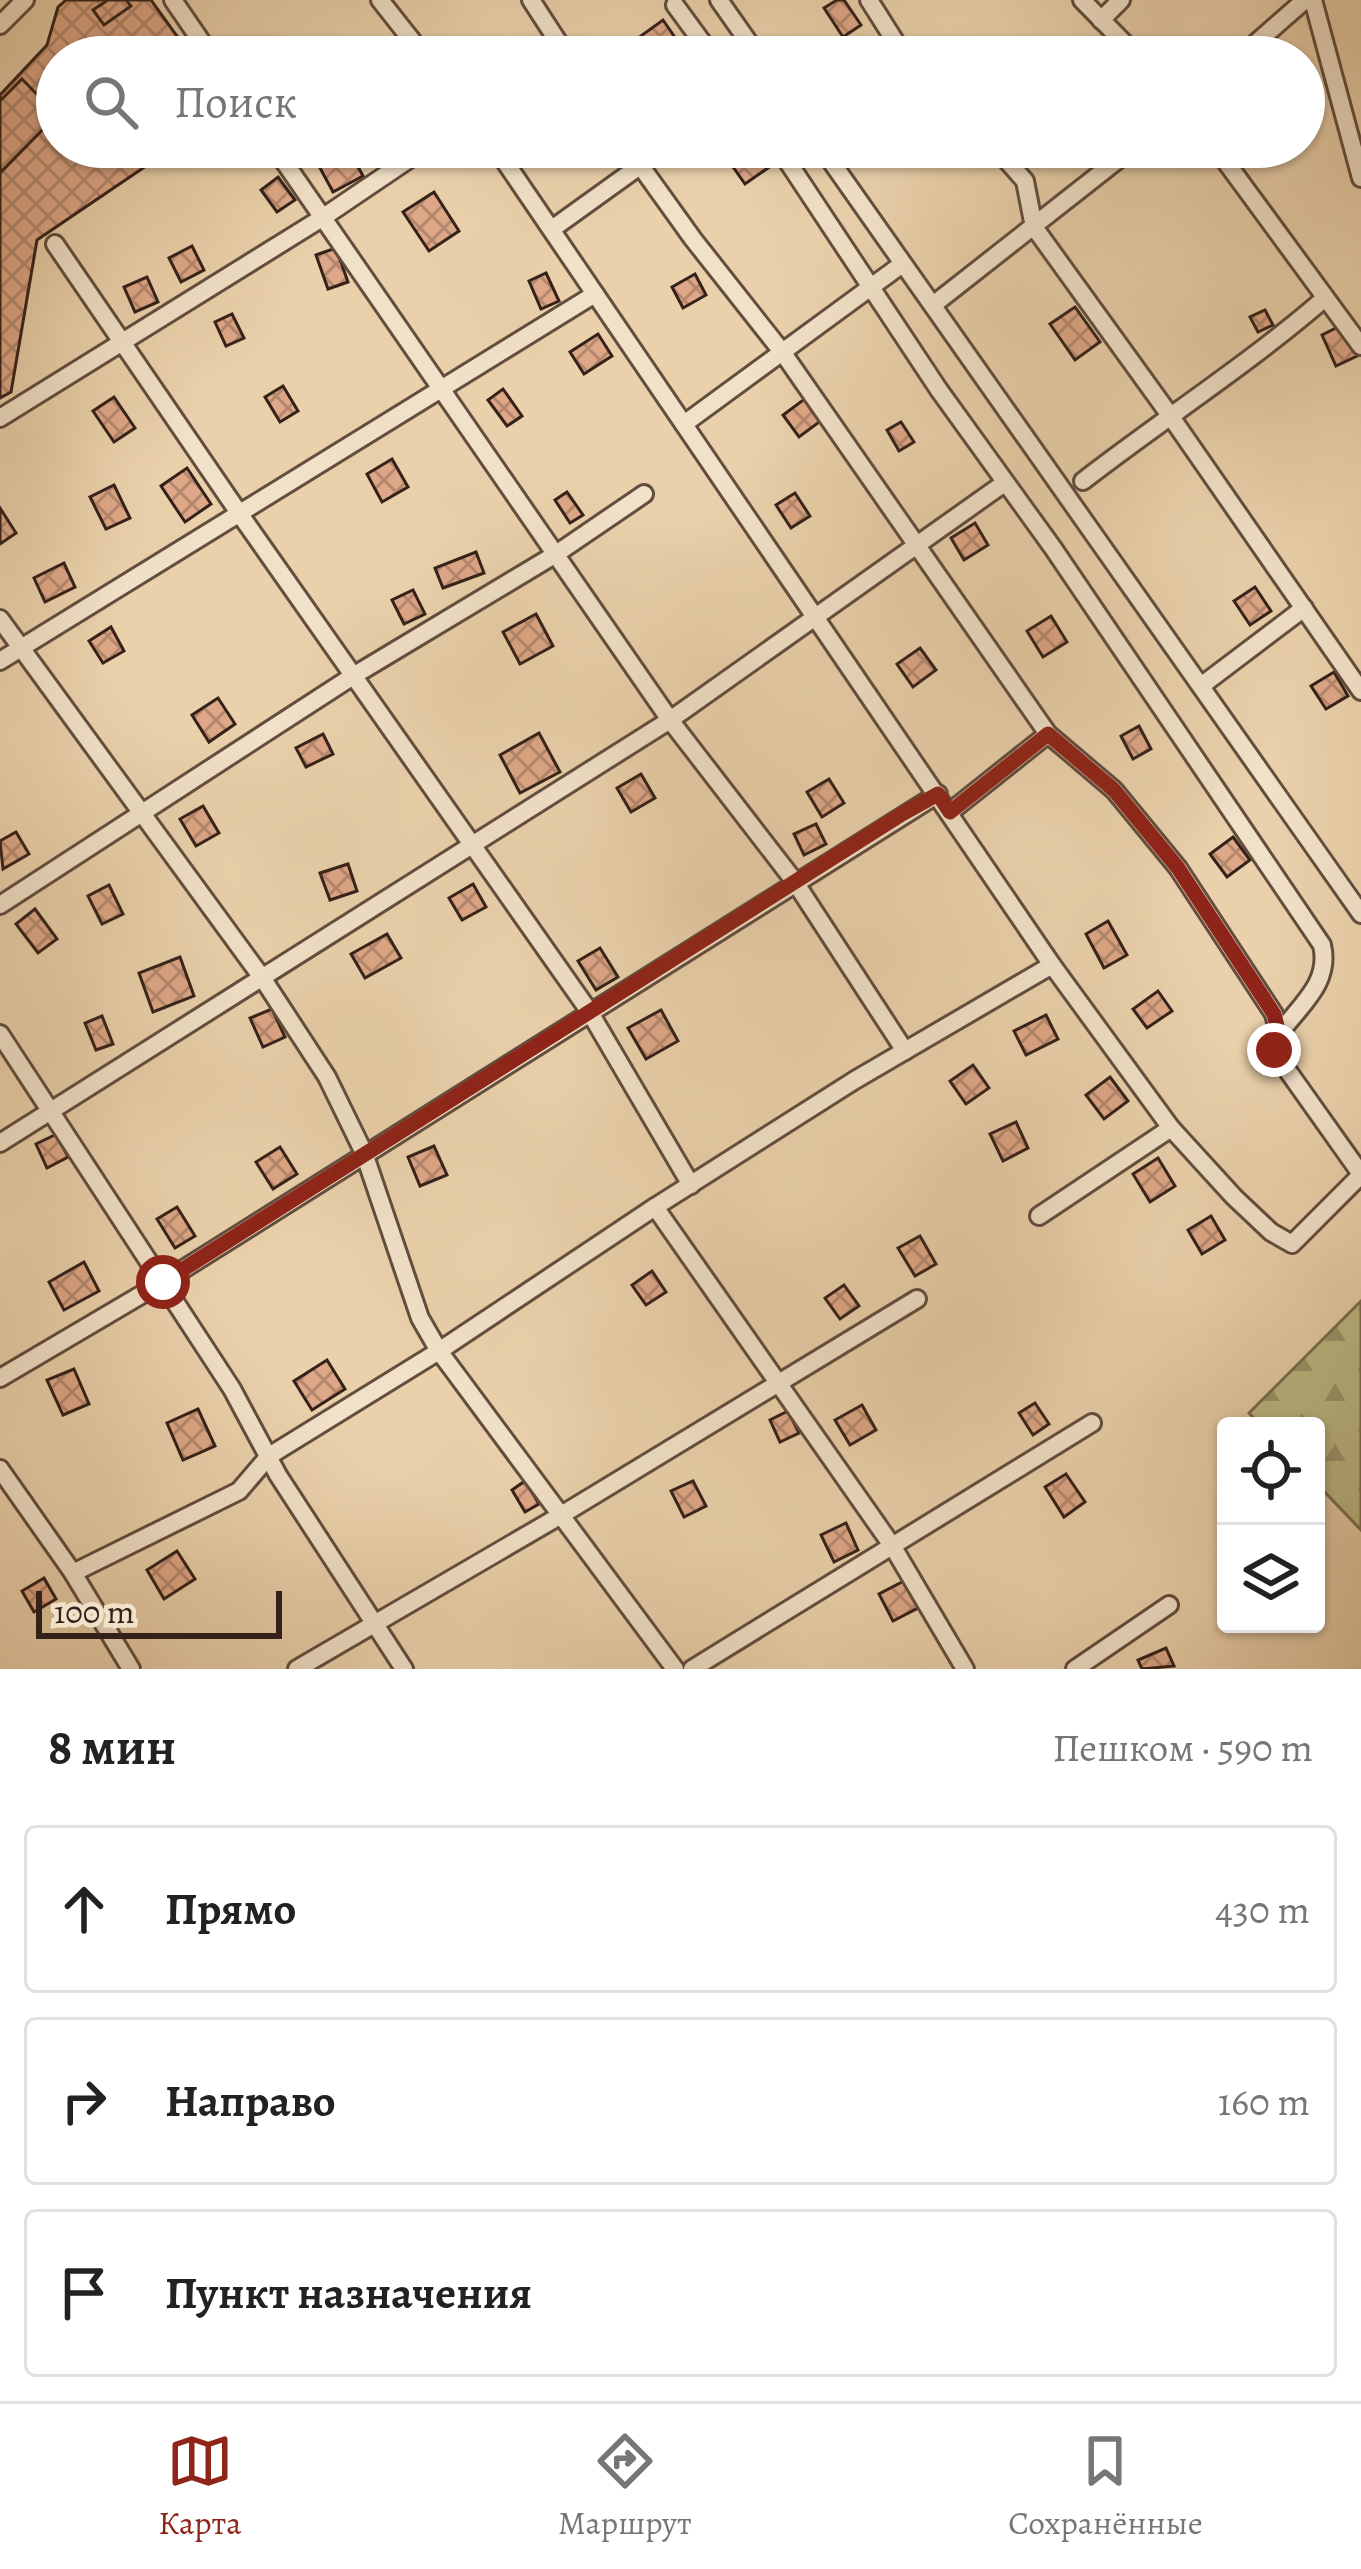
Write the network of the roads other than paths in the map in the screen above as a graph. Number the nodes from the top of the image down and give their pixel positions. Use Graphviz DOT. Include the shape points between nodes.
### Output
graph roads {
  1 [pos="25,0"];
  2 [pos="173,0"];
  3 [pos="380,0"];
  4 [pos="530,0"];
  5 [pos="718,0"];
  6 [pos="869,0"];
  7 [pos="1082,0"];
  8 [pos="1121,0"];
  9 [pos="1309,0"];
  10 [pos="675,5"];
  11 [pos="1101,20"];
  12 [pos="0,25"];
  13 [pos="198,36"];
  14 [pos="408,36"];
  15 [pos="554,36"];
  16 [pos="697,36"];
  17 [pos="744,36"];
  18 [pos="892,36"];
  19 [pos="1117,36"];
  20 [pos="1265,36"];
  21 [pos="1320,36"];
  22 [pos="1325,55"];
  23 [pos="288,168"];
  24 [pos="396,168"];
  25 [pos="510,168"];
  26 [pos="637,168"];
  27 [pos="642,168"];
  28 [pos="792,168"];
  29 [pos="835,168"];
  30 [pos="1013,168"];
  31 [pos="1108,168"];
  32 [pos="1230,168"];
  33 [pos="1361,178"];
  34 [pos="322,218"];
  35 [pos="1034,227"];
  36 [pos="552,229"];
  37 [pos="55,244"];
  38 [pos="902,266"];
  39 [pos="873,286"];
  40 [pos="595,294"];
  41 [pos="1325,298"];
  42 [pos="933,305"];
  43 [pos="122,341"];
  44 [pos="1361,346"];
  45 [pos="783,352"];
  46 [pos="442,388"];
  47 [pos="1169,414"];
  48 [pos="0,418"];
  49 [pos="684,424"];
  50 [pos="1083,481"];
  51 [pos="1004,484"];
  52 [pos="644,494"];
  53 [pos="239,513"];
  54 [pos="917,544"];
  55 [pos="556,554"];
  56 [pos="1304,608"];
  57 [pos="812,616"];
  58 [pos="0,619"];
  59 [pos="20,649"];
  60 [pos="0,662"];
  61 [pos="353,676"];
  62 [pos="1201,686"];
  63 [pos="1361,691"];
  64 [pos="670,720"];
  65 [pos="1048,734"];
  66 [pos="938,794"];
  67 [pos="950,812"];
  68 [pos="140,813"];
  69 [pos="472,846"];
  70 [pos="795,882"];
  71 [pos="0,904"];
  72 [pos="1361,914"];
  73 [pos="1052,965"];
  74 [pos="263,980"];
  75 [pos="589,1011"];
  76 [pos="0,1034"];
  77 [pos="1279,1034"];
  78 [pos="905,1051"];
  79 [pos="50,1112"];
  80 [pos="1172,1128"];
  81 [pos="0,1143"];
  82 [pos="364,1153"];
  83 [pos="1361,1175"];
  84 [pos="691,1184"];
  85 [pos="656,1207"];
  86 [pos="1039,1216"];
  87 [pos="163,1282"];
  88 [pos="916,1299"];
  89 [pos="440,1351"];
  90 [pos="0,1378"];
  91 [pos="778,1382"];
  92 [pos="1092,1423"];
  93 [pos="269,1456"];
  94 [pos="0,1469"];
  95 [pos="563,1514"];
  96 [pos="893,1547"];
  97 [pos="73,1573"];
  98 [pos="1169,1605"];
  99 [pos="375,1625"];
  100 [pos="131,1669"];
  101 [pos="297,1669"];
  102 [pos="404,1669"];
  103 [pos="676,1669"];
  104 [pos="692,1669"];
  105 [pos="964,1669"];
  106 [pos="1076,1669"];
  1 -- 12 [label="street"];
  2 -- 13 [label="street"];
  3 -- 14 [label="street"];
  4 -- 15 [label="street"];
  5 -- 17 [label="street"];
  6 -- 18 [label="street"];
  7 -- 11 [label="street"];
  8 -- 11 [label="street"];
  9 -- 20 [label="street"];
  9 -- 21 [label="street"];
  10 -- 16 [label="street"];
  11 -- 19 [label="street"];
  22 -- 33 [label="street"];
  23 -- 34 [label="street"];
  24 -- 34 [label="street"];
  25 -- 36 [label="street"];
  26 -- 36 [label="street"];
  27 -- 45 [label="street"];
  28 -- 39 [label="street"];
  29 -- 38 [label="street"];
  30 -- 35 [label="street" via="1024,181"];
  31 -- 35 [label="street"];
  32 -- 41 [label="street"];
  34 -- 43 [label="street"];
  34 -- 46 [label="street"];
  35 -- 42 [label="street"];
  35 -- 47 [label="street"];
  36 -- 40 [label="street"];
  37 -- 43 [label="street"];
  38 -- 39 [label="street"];
  38 -- 42 [label="street"];
  39 -- 45 [label="street"];
  39 -- 51 [label="street"];
  40 -- 46 [label="street"];
  40 -- 49 [label="street"];
  41 -- 44 [label="street"];
  41 -- 47 [label="street"];
  42 -- 62 [label="street"];
  43 -- 48 [label="street"];
  43 -- 53 [label="street"];
  45 -- 49 [label="street"];
  45 -- 54 [label="street"];
  46 -- 53 [label="street"];
  46 -- 55 [label="street"];
  47 -- 50 [label="street"];
  47 -- 56 [label="street"];
  49 -- 57 [label="street"];
  51 -- 54 [label="street"];
  51 -- 77 [label="street" via="1322,945 1320,982"];
  52 -- 55 [label="street"];
  53 -- 59 [label="street"];
  53 -- 61 [label="street"];
  54 -- 57 [label="street"];
  54 -- 65 [label="street"];
  55 -- 61 [label="street"];
  55 -- 64 [label="street"];
  56 -- 62 [label="street"];
  56 -- 63 [label="street"];
  57 -- 64 [label="street"];
  57 -- 66 [label="street"];
  58 -- 59 [label="street"];
  59 -- 60 [label="street"];
  59 -- 68 [label="street"];
  61 -- 68 [label="street"];
  61 -- 69 [label="street"];
  62 -- 72 [label="street"];
  64 -- 69 [label="street"];
  64 -- 70 [label="street"];
  65 -- 67 [label="street"];
  65 -- 77 [label="street" via="1114,790 1178,868 1274,1014"];
  66 -- 67 [label="street"];
  66 -- 70 [label="street"];
  67 -- 73 [label="street"];
  68 -- 71 [label="street"];
  68 -- 74 [label="street"];
  69 -- 74 [label="street"];
  69 -- 75 [label="street"];
  70 -- 75 [label="street"];
  70 -- 78 [label="street"];
  73 -- 78 [label="street"];
  73 -- 80 [label="street"];
  74 -- 79 [label="street"];
  74 -- 82 [label="street" via="327,1077"];
  75 -- 82 [label="street"];
  75 -- 84 [label="street"];
  76 -- 79 [label="street"];
  77 -- 83 [label="street" via="1274,1050"];
  78 -- 84 [label="street"];
  79 -- 81 [label="street"];
  79 -- 87 [label="street"];
  80 -- 83 [label="street" via="1234,1197 1292,1244"];
  80 -- 86 [label="street"];
  82 -- 87 [label="street"];
  82 -- 89 [label="street" via="420,1318"];
  84 -- 85 [label="street"];
  85 -- 89 [label="street"];
  85 -- 91 [label="street"];
  87 -- 90 [label="street"];
  87 -- 93 [label="street"];
  88 -- 91 [label="street"];
  89 -- 93 [label="street"];
  89 -- 95 [label="street"];
  91 -- 95 [label="street"];
  91 -- 96 [label="street"];
  92 -- 96 [label="street"];
  93 -- 97 [label="street" via="239,1492"];
  93 -- 99 [label="street"];
  94 -- 97 [label="street"];
  95 -- 99 [label="street"];
  95 -- 103 [label="street"];
  96 -- 104 [label="street"];
  96 -- 105 [label="street"];
  97 -- 100 [label="street"];
  98 -- 106 [label="street"];
  99 -- 101 [label="street"];
  99 -- 102 [label="street"];
}
